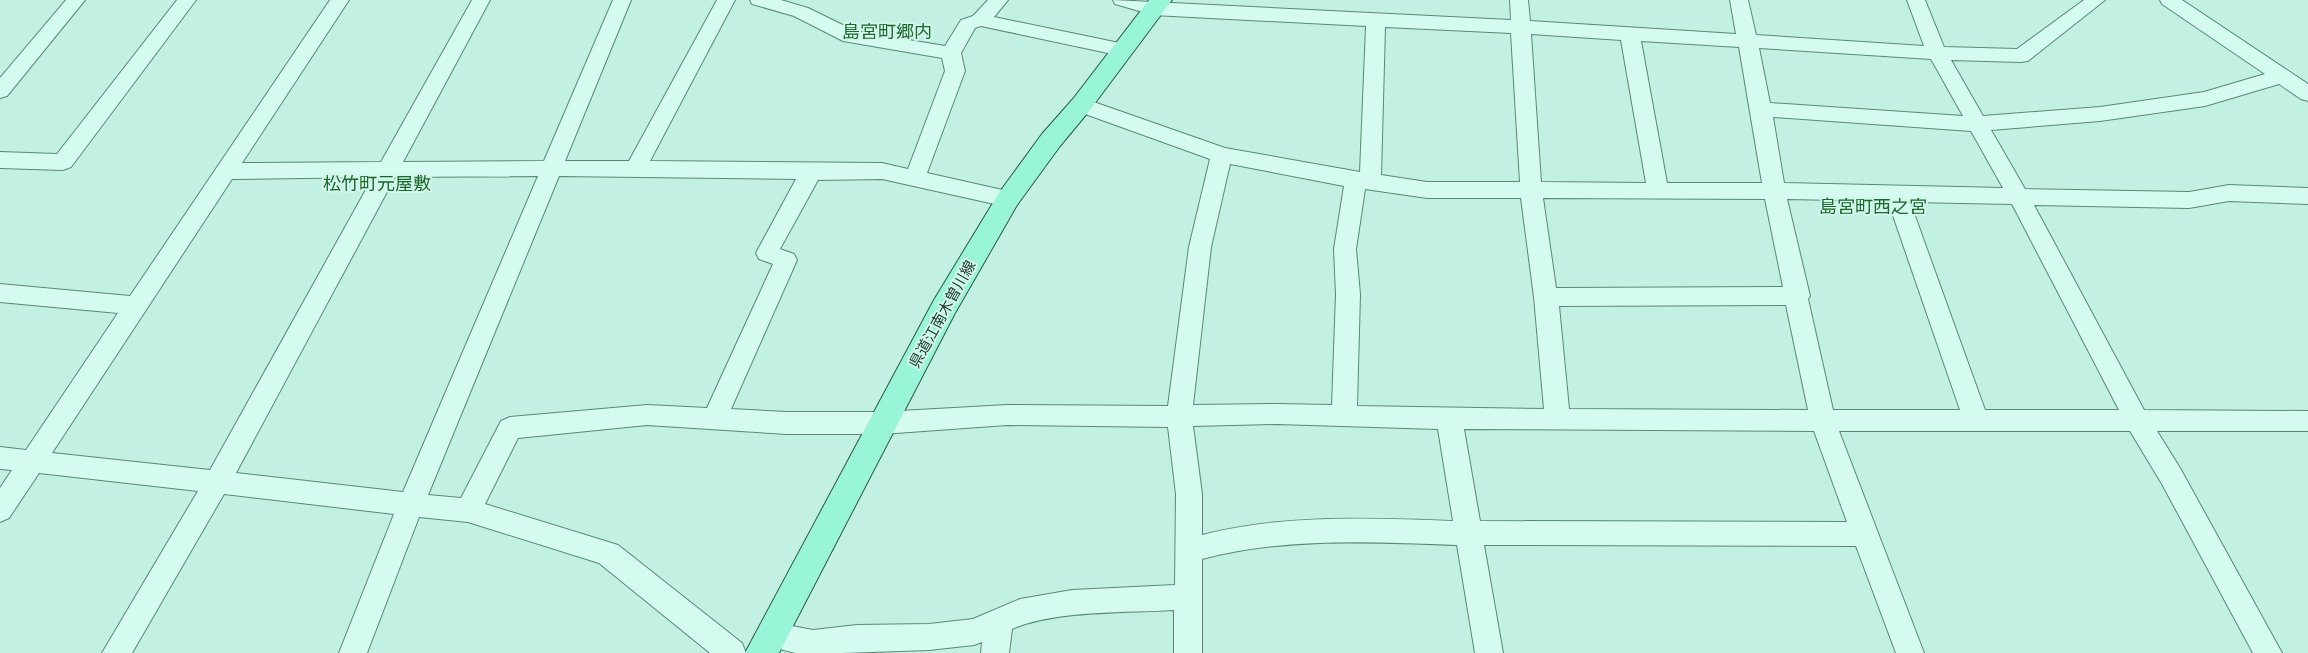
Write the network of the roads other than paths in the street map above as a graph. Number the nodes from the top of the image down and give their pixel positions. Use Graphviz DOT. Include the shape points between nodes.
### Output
graph roads {
  1 [pos="76,0"];
  2 [pos="187,0"];
  3 [pos="340,0"];
  4 [pos="481,0"];
  5 [pos="622,0"];
  6 [pos="726,0"];
  7 [pos="759,0"];
  8 [pos="999,0"];
  9 [pos="1122,0"];
  10 [pos="1518,0"];
  11 [pos="1739,0"];
  12 [pos="1916,0"];
  13 [pos="2096,0"];
  14 [pos="2169,0"];
  15 [pos="1157,5"];
  16 [pos="980,20"];
  17 [pos="1376,20"];
  18 [pos="1520,27"];
  19 [pos="1630,34"];
  20 [pos="1747,41"];
  21 [pos="1122,50"];
  22 [pos="1937,53"];
  23 [pos="951,54"];
  24 [pos="2281,76"];
  25 [pos="0,91"];
  26 [pos="2308,94"];
  27 [pos="1081,105"];
  28 [pos="1761,109"];
  29 [pos="1976,124"];
  30 [pos="1222,155"];
  31 [pos="0,160"];
  32 [pos="389,169"];
  33 [pos="552,169"];
  34 [pos="635,169"];
  35 [pos="228,171"];
  36 [pos="811,172"];
  37 [pos="915,178"];
  38 [pos="1363,181"];
  39 [pos="1531,190"];
  40 [pos="1658,190"];
  41 [pos="1774,191"];
  42 [pos="1896,192"];
  43 [pos="2018,196"];
  44 [pos="2308,196"];
  45 [pos="1008,199"];
  46 [pos="0,293"];
  47 [pos="1798,296"];
  48 [pos="1546,297"];
  49 [pos="138,306"];
  50 [pos="1179,416"];
  51 [pos="1344,416"];
  52 [pos="715,417"];
  53 [pos="1449,418"];
  54 [pos="1822,419"];
  55 [pos="1976,419"];
  56 [pos="2136,419"];
  57 [pos="1557,420"];
  58 [pos="2308,421"];
  59 [pos="882,423"];
  60 [pos="0,458"];
  61 [pos="34,461"];
  62 [pos="217,482"];
  63 [pos="411,505"];
  64 [pos="0,510"];
  65 [pos="468,510"];
  66 [pos="1469,533"];
  67 [pos="1865,534"];
  68 [pos="1188,551"];
  69 [pos="1188,597"];
  70 [pos="999,622"];
  71 [pos="767,644"];
  72 [pos="116,653"];
  73 [pos="353,653"];
  74 [pos="732,653"];
  75 [pos="995,653"];
  76 [pos="1188,653"];
  77 [pos="1489,653"];
  78 [pos="1910,653"];
  79 [pos="2268,653"];
  1 -- 25 [label="street"];
  2 -- 31 [label="street" via="63,162"];
  3 -- 35 [label="street"];
  4 -- 32 [label="street"];
  5 -- 33 [label="street"];
  6 -- 34 [label="street"];
  7 -- 23 [label="street" via="801,12 850,37"];
  8 -- 16 [label="street"];
  9 -- 15 [label="street"];
  10 -- 18 [label="street"];
  11 -- 20 [label="street"];
  12 -- 22 [label="street"];
  13 -- 22 [label="street" via="2021,56"];
  14 -- 24 [label="street"];
  15 -- 17 [label="street"];
  15 -- 21 [label="main road, 県道江南木曽川線"];
  16 -- 21 [label="street"];
  16 -- 23 [label="street" via="968,24"];
  17 -- 18 [label="street"];
  17 -- 38 [label="street"];
  18 -- 19 [label="street"];
  18 -- 39 [label="street"];
  19 -- 20 [label="street"];
  19 -- 40 [label="street"];
  20 -- 22 [label="street"];
  20 -- 28 [label="street"];
  21 -- 27 [label="main road, 県道江南木曽川線"];
  22 -- 29 [label="street"];
  23 -- 37 [label="street" via="955,71"];
  24 -- 26 [label="street"];
  24 -- 29 [label="street" via="2205,99 2100,114"];
  27 -- 30 [label="street"];
  27 -- 45 [label="main road, 県道江南木曽川線"];
  28 -- 29 [label="street"];
  28 -- 41 [label="street"];
  29 -- 43 [label="street"];
  30 -- 38 [label="street"];
  30 -- 50 [label="street" via="1200,247"];
  32 -- 33 [label="street"];
  32 -- 35 [label="street"];
  32 -- 62 [label="street"];
  33 -- 34 [label="street"];
  33 -- 63 [label="street"];
  34 -- 36 [label="street"];
  35 -- 49 [label="street"];
  36 -- 37 [label="street" via="882,171"];
  36 -- 52 [label="street" via="767,253 786,260"];
  37 -- 45 [label="street"];
  38 -- 39 [label="street" via="1427,190"];
  38 -- 51 [label="street" via="1345,249 1348,294"];
  39 -- 40 [label="street"];
  39 -- 48 [label="street"];
  40 -- 41 [label="street"];
  41 -- 42 [label="street"];
  41 -- 47 [label="street"];
  42 -- 43 [label="street"];
  42 -- 55 [label="street"];
  43 -- 44 [label="street" via="2189,200 2229,193"];
  43 -- 56 [label="street"];
  45 -- 59 [label="main road, 県道江南木曽川線" via="944,307"];
  46 -- 49 [label="street"];
  47 -- 48 [label="street"];
  47 -- 54 [label="street"];
  48 -- 57 [label="street"];
  49 -- 61 [label="street"];
  50 -- 51 [label="street"];
  50 -- 59 [label="street" via="1007,415"];
  50 -- 68 [label="street" via="1189,494"];
  51 -- 53 [label="street"];
  52 -- 59 [label="street" via="787,423"];
  52 -- 65 [label="street" via="648,415 510,428"];
  53 -- 57 [label="street"];
  53 -- 66 [label="street"];
  54 -- 55 [label="street"];
  54 -- 57 [label="street"];
  54 -- 67 [label="street"];
  55 -- 56 [label="street"];
  56 -- 58 [label="street"];
  56 -- 79 [label="street"];
  59 -- 71 [label="main road, 県道江南木曽川線"];
  60 -- 61 [label="street"];
  61 -- 62 [label="street"];
  61 -- 64 [label="street"];
  62 -- 63 [label="street"];
  62 -- 72 [label="street"];
  63 -- 65 [label="street"];
  63 -- 73 [label="street"];
  65 -- 74 [label="street" via="608,554"];
  66 -- 67 [label="street"];
  66 -- 68 [label="street" via="1345,529 1238,538"];
  66 -- 77 [label="street"];
  67 -- 78 [label="street"];
  68 -- 69 [label="street"];
  69 -- 70 [label="street" via="1072,604 1020,612"];
  69 -- 76 [label="street"];
  70 -- 71 [label="street" via="974,632 929,637"];
  70 -- 75 [label="street"];
}
